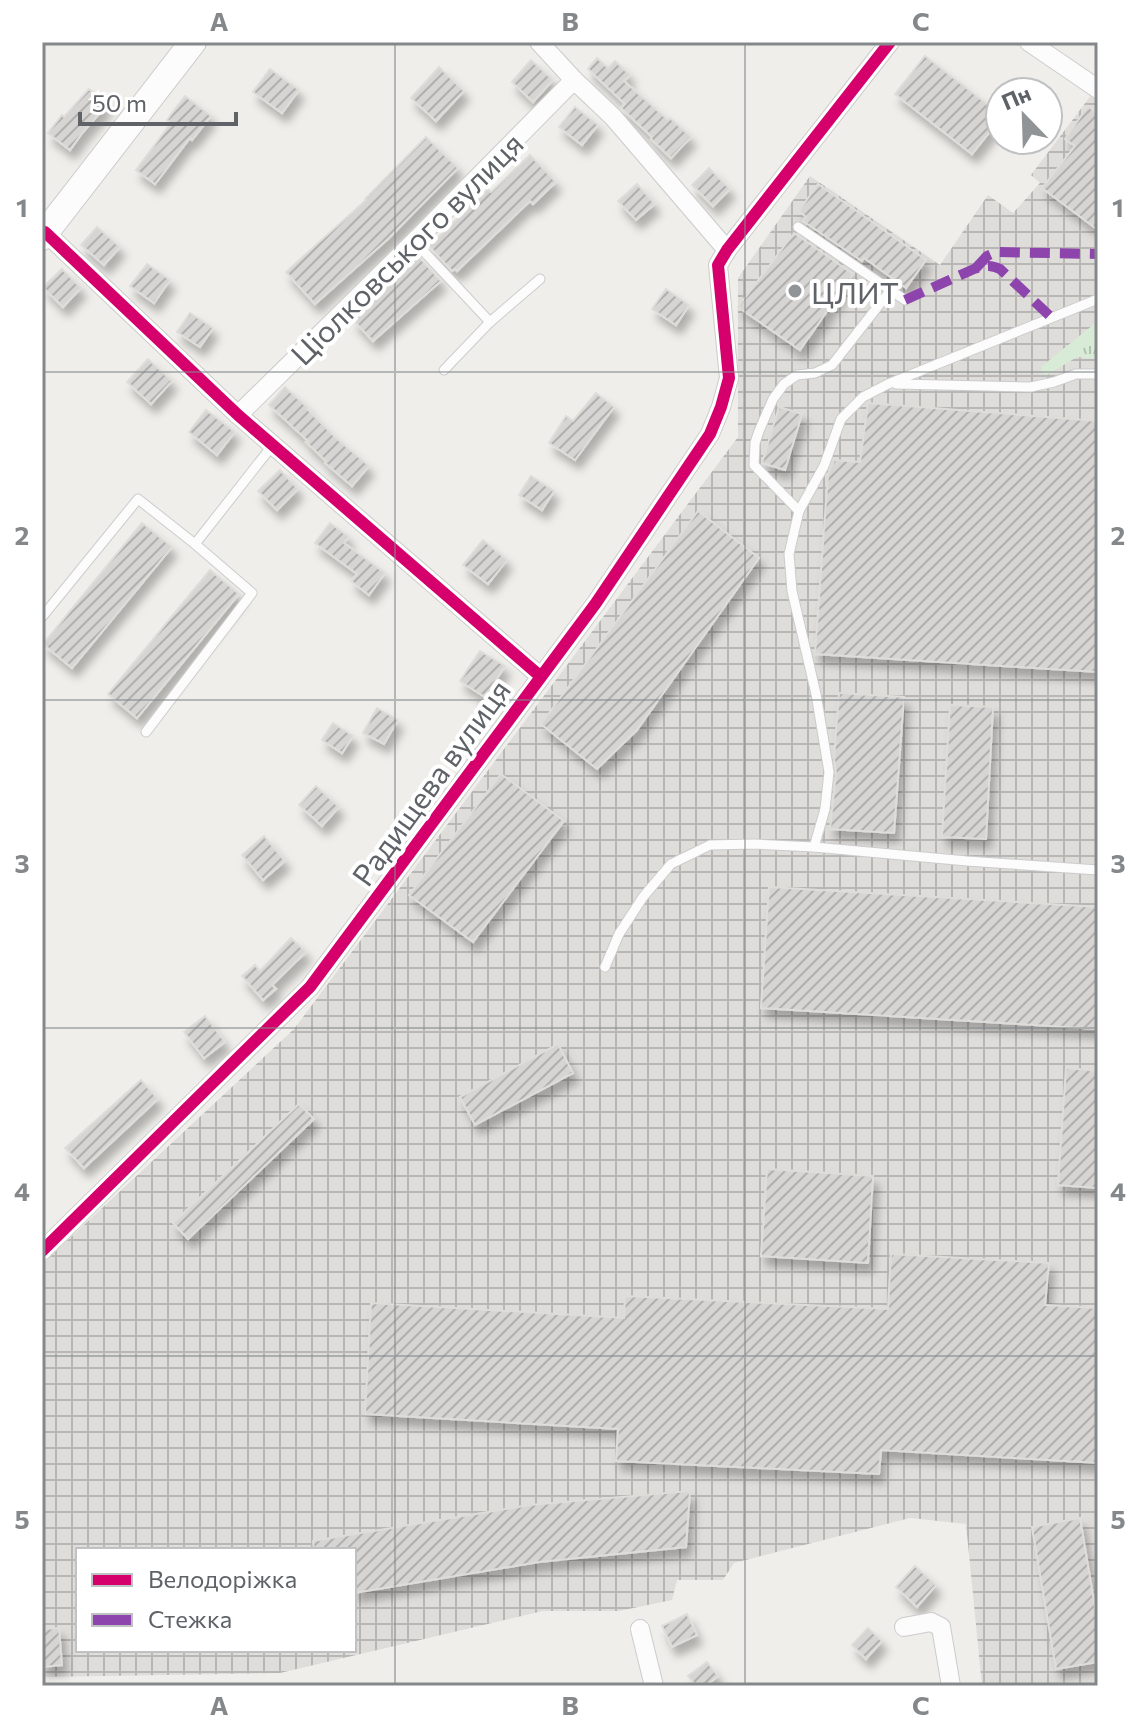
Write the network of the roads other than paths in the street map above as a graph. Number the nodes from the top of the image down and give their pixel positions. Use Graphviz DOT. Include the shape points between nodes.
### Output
graph roads {
  1 [pos="193,42"];
  2 [pos="539,42"];
  3 [pos="890,42"];
  4 [pos="1029,42"];
  5 [pos="574,80"];
  6 [pos="1098,89"];
  7 [pos="798,227"];
  8 [pos="44,235"];
  9 [pos="414,241"];
  10 [pos="727,250"];
  11 [pos="540,279"];
  12 [pos="890,291"];
  13 [pos="1098,299"];
  14 [pos="905,300"];
  15 [pos="490,322"];
  16 [pos="444,370"];
  17 [pos="1098,374"];
  18 [pos="888,384"];
  19 [pos="238,415"];
  20 [pos="272,446"];
  21 [pos="799,511"];
  22 [pos="195,544"];
  23 [pos="42,617"];
  24 [pos="540,676"];
  25 [pos="146,732"];
  26 [pos="814,847"];
  27 [pos="1098,870"];
  28 [pos="605,967"];
  29 [pos="42,1251"];
  30 [pos="904,1627"];
  31 [pos="640,1629"];
  32 [pos="654,1686"];
  33 [pos="951,1686"];
  1 -- 8 [label="street"];
  2 -- 5 [label="street"];
  3 -- 10 [label="street, Радищева вулиця"];
  4 -- 6 [label="street"];
  5 -- 9 [label="street, Ціолковського вулиця"];
  5 -- 10 [label="street" via="613,117"];
  7 -- 12 [label="lane"];
  8 -- 19 [label="street"];
  9 -- 15 [label="lane"];
  9 -- 19 [label="street, Ціолковського вулиця"];
  10 -- 24 [label="street, Радищева вулиця" via="718,265 729,378 710,434"];
  11 -- 15 [label="lane"];
  12 -- 14 [label="lane"];
  12 -- 21 [label="lane" via="832,365 784,384 759,431 754,465"];
  13 -- 18 [label="lane"];
  15 -- 16 [label="lane"];
  17 -- 18 [label="lane" via="1076,374 1031,387"];
  18 -- 21 [label="lane" via="863,397 841,419 824,466"];
  19 -- 20 [label="street"];
  20 -- 22 [label="lane"];
  20 -- 24 [label="street"];
  21 -- 26 [label="lane" via="789,554 792,591 829,772"];
  22 -- 23 [label="lane" via="138,499"];
  22 -- 25 [label="lane" via="252,593"];
  24 -- 29 [label="street, Радищева вулиця" via="310,987"];
  26 -- 27 [label="lane"];
  26 -- 28 [label="lane" via="710,845 671,864 619,934"];
  30 -- 33 [label="street" via="931,1622 941,1627"];
  31 -- 32 [label="street"];
}
